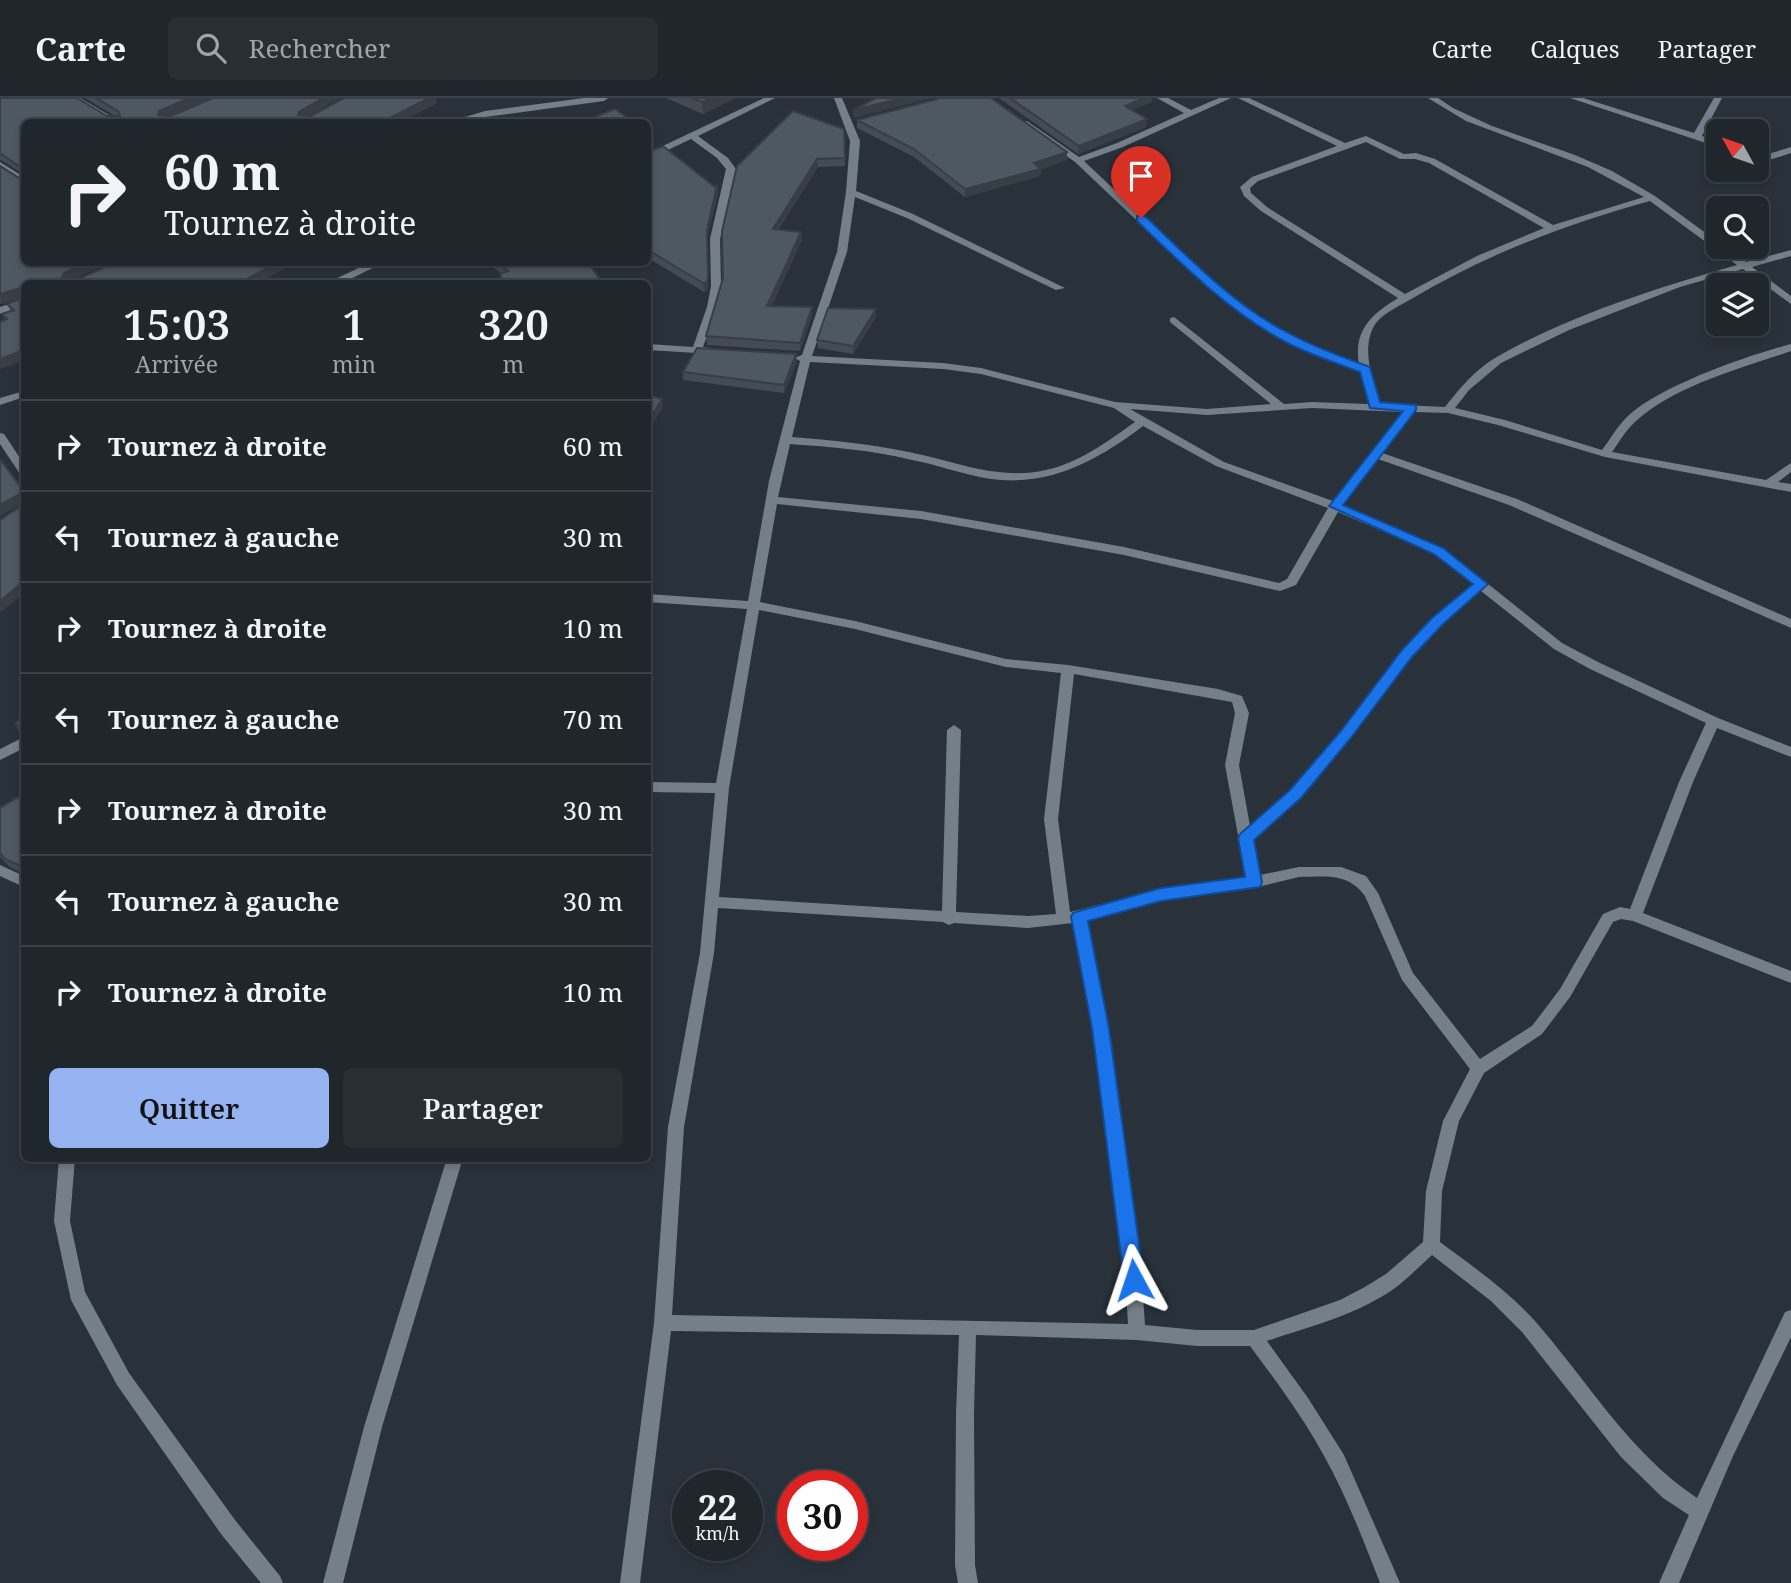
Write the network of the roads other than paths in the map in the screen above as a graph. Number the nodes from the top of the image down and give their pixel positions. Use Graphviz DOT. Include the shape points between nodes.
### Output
graph roads {
  1 [pos="74,98"];
  2 [pos="604,98"];
  3 [pos="771,98"];
  4 [pos="838,98"];
  5 [pos="1161,98"];
  6 [pos="1227,98"];
  7 [pos="1242,98"];
  8 [pos="1432,98"];
  9 [pos="1574,98"];
  10 [pos="1718,98"];
  11 [pos="1604,102"];
  12 [pos="1191,113"];
  13 [pos="112,119"];
  14 [pos="465,119"];
  15 [pos="1019,120"];
  16 [pos="692,136"];
  17 [pos="1698,136"];
  18 [pos="1706,139"];
  19 [pos="1343,146"];
  20 [pos="1791,150"];
  21 [pos="651,155"];
  22 [pos="1769,157"];
  23 [pos="1078,160"];
  24 [pos="0,165"];
  25 [pos="21,179"];
  26 [pos="851,192"];
  27 [pos="1652,198"];
  28 [pos="1552,229"];
  29 [pos="1706,237"];
  30 [pos="1791,253"];
  31 [pos="1737,259"];
  32 [pos="1745,265"];
  33 [pos="371,266"];
  34 [pos="339,280"];
  35 [pos="1059,288"];
  36 [pos="1405,298"];
  37 [pos="1791,301"];
  38 [pos="21,303"];
  39 [pos="0,311"];
  40 [pos="1174,320"];
  41 [pos="651,347"];
  42 [pos="1791,347"];
  43 [pos="697,350"];
  44 [pos="724,352"];
  45 [pos="799,358"];
  46 [pos="1365,370"];
  47 [pos="21,395"];
  48 [pos="0,402"];
  49 [pos="1115,405"];
  50 [pos="1374,406"];
  51 [pos="1281,407"];
  52 [pos="1412,408"];
  53 [pos="1448,410"];
  54 [pos="1143,421"];
  55 [pos="0,436"];
  56 [pos="785,439"];
  57 [pos="1605,454"];
  58 [pos="1377,455"];
  59 [pos="1791,466"];
  60 [pos="21,468"];
  61 [pos="1768,484"];
  62 [pos="1791,488"];
  63 [pos="772,500"];
  64 [pos="1335,506"];
  65 [pos="1482,584"];
  66 [pos="651,598"];
  67 [pos="754,605"];
  68 [pos="1791,624"];
  69 [pos="1068,669"];
  70 [pos="1713,721"];
  71 [pos="954,730"];
  72 [pos="21,744"];
  73 [pos="1791,752"];
  74 [pos="0,755"];
  75 [pos="651,787"];
  76 [pos="722,788"];
  77 [pos="1246,838"];
  78 [pos="0,870"];
  79 [pos="21,879"];
  80 [pos="1254,882"];
  81 [pos="712,902"];
  82 [pos="1635,916"];
  83 [pos="949,919"];
  84 [pos="1071,919"];
  85 [pos="1791,977"];
  86 [pos="1478,1068"];
  87 [pos="66,1162"];
  88 [pos="454,1162"];
  89 [pos="1431,1245"];
  90 [pos="1791,1318"];
  91 [pos="663,1323"];
  92 [pos="968,1327"];
  93 [pos="1137,1332"];
  94 [pos="1254,1338"];
  95 [pos="1701,1513"];
  96 [pos="273,1583"];
  97 [pos="333,1583"];
  98 [pos="630,1583"];
  99 [pos="968,1583"];
  100 [pos="1390,1583"];
  101 [pos="1669,1583"];
  1 -- 13 [label="street"];
  2 -- 14 [label="street"];
  3 -- 16 [label="street"];
  4 -- 26 [label="street" via="856,123"];
  5 -- 12 [label="street"];
  6 -- 12 [label="street"];
  7 -- 19 [label="street"];
  8 -- 27 [label="street" via="1476,121 1589,163"];
  9 -- 11 [label="street"];
  10 -- 17 [label="street"];
  11 -- 17 [label="street"];
  12 -- 23 [label="street"];
  15 -- 23 [label="street"];
  16 -- 21 [label="street"];
  16 -- 43 [label="street" via="726,159 731,169 716,239 716,286"];
  17 -- 18 [label="street"];
  19 -- 28 [label="street" via="1366,139 1403,157 1427,159"];
  19 -- 36 [label="street" via="1255,179 1244,191 1292,228"];
  20 -- 22 [label="street"];
  23 -- 46 [label="street" via="1242,308 1295,342"];
  24 -- 25 [label="street"];
  26 -- 35 [label="street"];
  26 -- 45 [label="street" via="842,252"];
  27 -- 28 [label="street"];
  27 -- 29 [label="street"];
  28 -- 36 [label="street" via="1466,264"];
  30 -- 32 [label="street"];
  31 -- 32 [label="street"];
  32 -- 37 [label="street"];
  32 -- 53 [label="street" via="1639,298 1497,361 1465,388"];
  33 -- 34 [label="street"];
  36 -- 46 [label="street" via="1369,325 1362,353"];
  38 -- 39 [label="street"];
  40 -- 51 [label="street"];
  41 -- 43 [label="street"];
  42 -- 57 [label="street" via="1647,408 1632,418"];
  43 -- 44 [label="street"];
  45 -- 49 [label="street" via="981,370"];
  45 -- 56 [label="street"];
  46 -- 50 [label="street"];
  47 -- 48 [label="street"];
  49 -- 51 [label="street" via="1207,412"];
  49 -- 54 [label="street"];
  50 -- 51 [label="street"];
  50 -- 52 [label="street"];
  52 -- 53 [label="street"];
  52 -- 58 [label="street"];
  53 -- 57 [label="street"];
  54 -- 56 [label="street" via="1095,454 1024,477"];
  54 -- 64 [label="street" via="1220,464"];
  55 -- 60 [label="street"];
  56 -- 63 [label="street"];
  57 -- 61 [label="street"];
  58 -- 64 [label="street"];
  58 -- 68 [label="street" via="1513,502"];
  59 -- 61 [label="street"];
  61 -- 62 [label="street"];
  63 -- 64 [label="street" via="921,515 1124,551 1280,587 1292,582"];
  63 -- 67 [label="street"];
  64 -- 65 [label="street" via="1438,551"];
  65 -- 70 [label="street" via="1558,646"];
  65 -- 77 [label="street" via="1407,654 1295,794"];
  66 -- 67 [label="street"];
  67 -- 69 [label="street" via="1006,663"];
  67 -- 76 [label="street"];
  69 -- 77 [label="street" via="1237,699 1242,713 1232,765"];
  69 -- 84 [label="street" via="1051,819"];
  70 -- 73 [label="street"];
  70 -- 82 [label="street"];
  71 -- 83 [label="street"];
  72 -- 74 [label="street"];
  75 -- 76 [label="street"];
  76 -- 81 [label="street"];
  77 -- 80 [label="street"];
  78 -- 79 [label="street"];
  80 -- 84 [label="street" via="1161,894"];
  80 -- 86 [label="street" via="1299,872 1341,872 1361,880 1407,976"];
  81 -- 83 [label="street"];
  81 -- 91 [label="street" via="676,1126"];
  82 -- 85 [label="street"];
  82 -- 86 [label="street" via="1620,913 1608,918 1544,1022"];
  83 -- 84 [label="street"];
  84 -- 93 [label="street" via="1101,1028 1132,1254"];
  86 -- 89 [label="street" via="1451,1121 1434,1191"];
  87 -- 96 [label="street" via="62,1221 77,1294 123,1379"];
  88 -- 97 [label="street" via="377,1414"];
  89 -- 94 [label="street" via="1369,1294"];
  89 -- 95 [label="street" via="1497,1295 1528,1326 1626,1451"];
  90 -- 95 [label="street"];
  91 -- 92 [label="street"];
  91 -- 98 [label="street"];
  92 -- 93 [label="street"];
  92 -- 99 [label="street"];
  93 -- 94 [label="street"];
  94 -- 100 [label="street" via="1299,1397 1329,1447"];
  95 -- 101 [label="street"];
}
